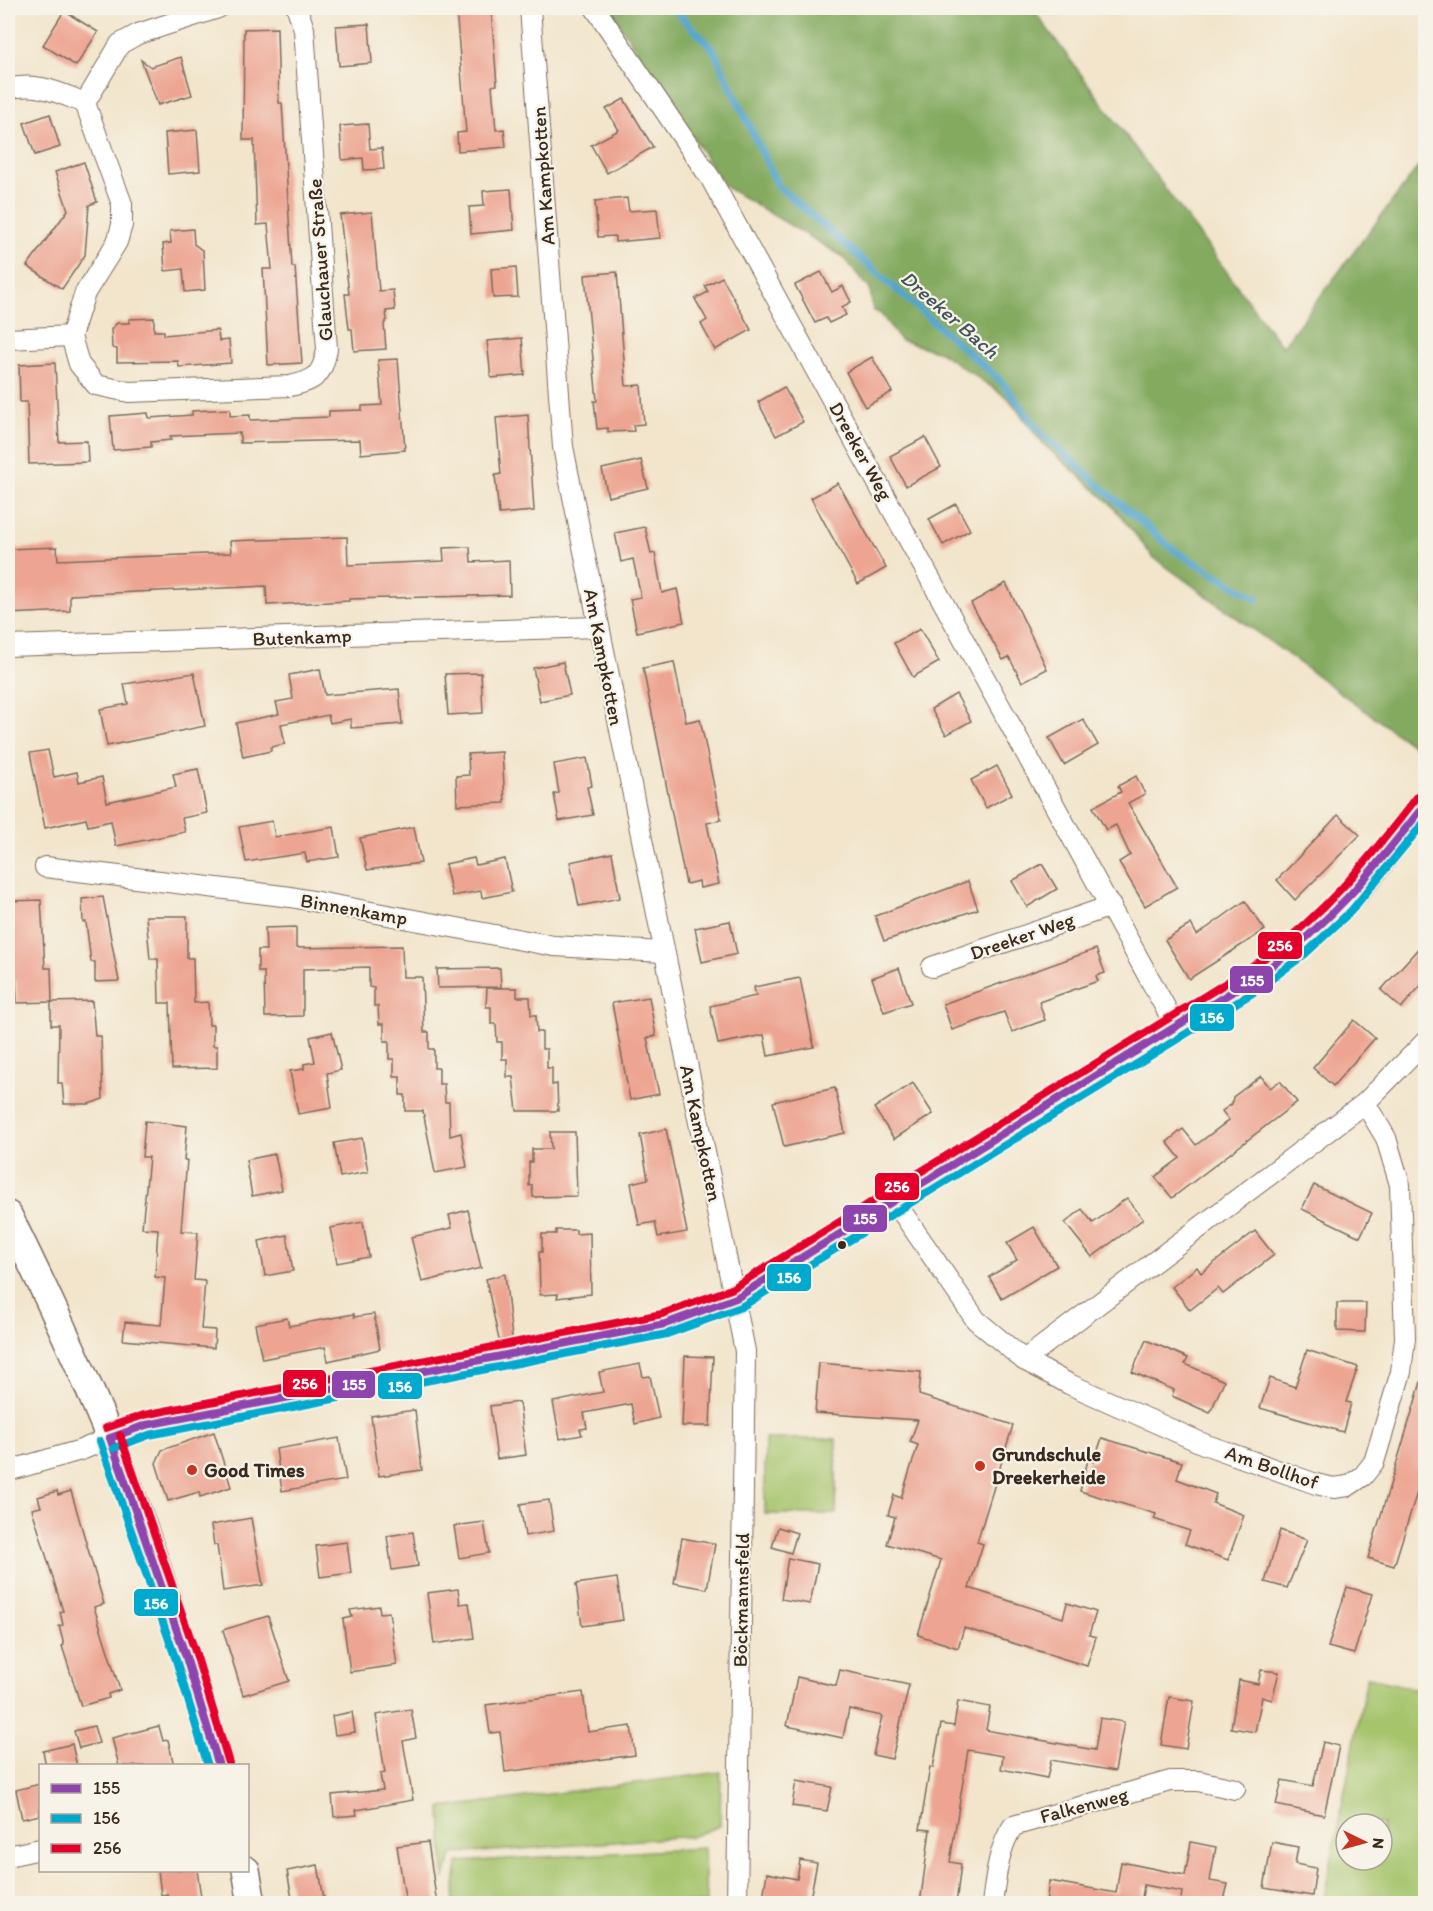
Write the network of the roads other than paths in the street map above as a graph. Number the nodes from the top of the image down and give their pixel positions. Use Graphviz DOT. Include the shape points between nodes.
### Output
graph roads {
  1 [pos="218,8"];
  2 [pos="297,8"];
  3 [pos="530,8"];
  4 [pos="594,8"];
  5 [pos="8,89"];
  6 [pos="85,103"];
  7 [pos="71,336"];
  8 [pos="8,339"];
  9 [pos="597,627"];
  10 [pos="8,646"];
  11 [pos="1425,802"];
  12 [pos="45,867"];
  13 [pos="1111,906"];
  14 [pos="663,952"];
  15 [pos="932,967"];
  16 [pos="1176,1027"];
  17 [pos="1425,1041"];
  18 [pos="1365,1103"];
  19 [pos="895,1202"];
  20 [pos="8,1215"];
  21 [pos="736,1298"];
  22 [pos="1024,1360"];
  23 [pos="110,1438"];
  24 [pos="8,1471"];
  25 [pos="218,1764"];
  26 [pos="1235,1789"];
  27 [pos="39,1849"];
  28 [pos="8,1856"];
  29 [pos="246,1872"];
  30 [pos="252,1904"];
  31 [pos="738,1904"];
  32 [pos="992,1904"];
  1 -- 6 [label="street" via="138,34 120,44"];
  2 -- 7 [label="street, Glauchauer Straße" via="304,41 327,349 324,367 312,381 290,386 129,392 96,385 80,364"];
  3 -- 9 [label="street, Am Kampkotten" via="563,447"];
  4 -- 13 [label="street, Dreeker Weg" via="711,179"];
  5 -- 6 [label="street" via="50,89"];
  6 -- 7 [label="street" via="122,204 122,225 117,242 85,293"];
  7 -- 8 [label="street"];
  9 -- 10 [label="street, Butenkamp"];
  9 -- 14 [label="street, Am Kampkotten"];
  11 -- 16 [label="main road" via="1344,904 1297,947 1248,983"];
  12 -- 14 [label="street, Binnenkamp" via="291,897 554,945"];
  13 -- 15 [label="street, Dreeker Weg"];
  13 -- 16 [label="street, Dreeker Weg"];
  14 -- 21 [label="street, Am Kampkotten"];
  16 -- 19 [label="main road"];
  17 -- 18 [label="street"];
  18 -- 22 [label="street"];
  18 -- 22 [label="street, Am Bollhof" via="1386,1138 1400,1185 1405,1338 1401,1372 1374,1462 1363,1476 1348,1486 1316,1484 1204,1444"];
  19 -- 21 [label="main road"];
  19 -- 22 [label="street, Am Bollhof" via="976,1320"];
  20 -- 23 [label="main road"];
  21 -- 23 [label="main road" via="665,1324 146,1425"];
  21 -- 31 [label="street, Böckmannsfeld" via="745,1351"];
  23 -- 24 [label="street"];
  23 -- 25 [label="main road" via="186,1657"];
  26 -- 32 [label="street, Falkenweg" via="1198,1781 1170,1781 1013,1826 999,1858"];
  27 -- 28 [label="street"];
  29 -- 30 [label="main road"];
}
